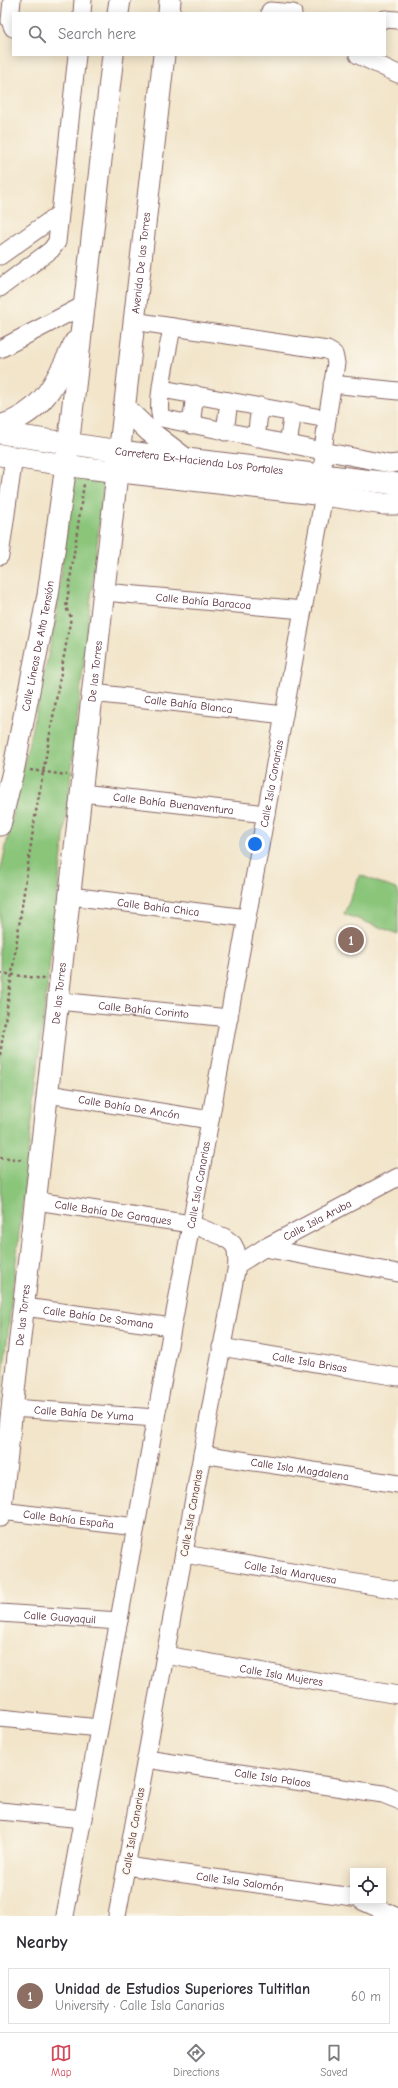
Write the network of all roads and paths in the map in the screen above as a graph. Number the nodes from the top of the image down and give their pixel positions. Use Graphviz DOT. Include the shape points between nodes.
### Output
graph roads {
  1 [pos="12,0"];
  2 [pos="83,0"];
  3 [pos="120,0"];
  4 [pos="170,0"];
  5 [pos="270,8"];
  6 [pos="82,12"];
  7 [pos="118,12"];
  8 [pos="169,12"];
  9 [pos="288,12"];
  10 [pos="386,19"];
  11 [pos="398,20"];
  12 [pos="12,26"];
  13 [pos="77,56"];
  14 [pos="113,56"];
  15 [pos="164,56"];
  16 [pos="360,56"];
  17 [pos="398,74"];
  18 [pos="59,214"];
  19 [pos="0,256"];
  20 [pos="0,288"];
  21 [pos="84,305"];
  22 [pos="133,321"];
  23 [pos="82,327"];
  24 [pos="172,327"];
  25 [pos="0,348"];
  26 [pos="332,384"];
  27 [pos="162,389"];
  28 [pos="398,391"];
  29 [pos="195,394"];
  30 [pos="229,401"];
  31 [pos="260,406"];
  32 [pos="124,407"];
  33 [pos="293,412"];
  34 [pos="327,419"];
  35 [pos="191,425"];
  36 [pos="0,426"];
  37 [pos="225,432"];
  38 [pos="0,433"];
  39 [pos="256,438"];
  40 [pos="68,444"];
  41 [pos="288,444"];
  42 [pos="119,451"];
  43 [pos="324,451"];
  44 [pos="7,456"];
  45 [pos="184,458"];
  46 [pos="398,463"];
  47 [pos="66,465"];
  48 [pos="86,468"];
  49 [pos="116,471"];
  50 [pos="323,474"];
  51 [pos="398,484"];
  52 [pos="324,495"];
  53 [pos="398,504"];
  54 [pos="0,556"];
  55 [pos="104,592"];
  56 [pos="303,610"];
  57 [pos="93,693"];
  58 [pos="284,715"];
  59 [pos="14,767"];
  60 [pos="43,772"];
  61 [pos="83,785"];
  62 [pos="266,814"];
  63 [pos="0,825"];
  64 [pos="70,896"];
  65 [pos="247,918"];
  66 [pos="0,973"];
  67 [pos="11,975"];
  68 [pos="60,991"];
  69 [pos="229,1018"];
  70 [pos="0,1055"];
  71 [pos="48,1094"];
  72 [pos="210,1120"];
  73 [pos="0,1157"];
  74 [pos="40,1162"];
  75 [pos="398,1177"];
  76 [pos="36,1201"];
  77 [pos="191,1224"];
  78 [pos="264,1248"];
  79 [pos="237,1265"];
  80 [pos="398,1273"];
  81 [pos="24,1307"];
  82 [pos="172,1327"];
  83 [pos="222,1347"];
  84 [pos="398,1377"];
  85 [pos="12,1408"];
  86 [pos="156,1418"];
  87 [pos="202,1454"];
  88 [pos="398,1484"];
  89 [pos="0,1513"];
  90 [pos="136,1527"];
  91 [pos="184,1554"];
  92 [pos="398,1590"];
  93 [pos="0,1613"];
  94 [pos="119,1621"];
  95 [pos="165,1655"];
  96 [pos="398,1695"];
  97 [pos="0,1718"];
  98 [pos="99,1728"];
  99 [pos="146,1759"];
  100 [pos="398,1800"];
  101 [pos="0,1811"];
  102 [pos="83,1819"];
  103 [pos="126,1866"];
  104 [pos="350,1897"];
  105 [pos="369,1904"];
  106 [pos="65,1916"];
  107 [pos="117,1916"];
  108 [pos="395,1916"];
  1 -- 12 [label="street"];
  2 -- 6 [label="street"];
  3 -- 7 [label="main road"];
  4 -- 8 [label="main road"];
  5 -- 9 [label="street"];
  10 -- 11 [label="street"];
  13 -- 18 [label="street"];
  14 -- 21 [label="main road"];
  15 -- 22 [label="main road, Avenida De las Torres"];
  16 -- 17 [label="street"];
  18 -- 19 [label="street"];
  18 -- 20 [label="street" via="55,247"];
  21 -- 23 [label="main road"];
  21 -- 25 [label="street"];
  22 -- 24 [label="street, Calle Isla Canarias"];
  22 -- 32 [label="main road, Avenida De las Torres"];
  23 -- 36 [label="main road" via="53,386 33,411"];
  23 -- 40 [label="main road"];
  24 -- 26 [label="street, Calle Isla Canarias" via="327,350 334,354 336,363"];
  24 -- 27 [label="street"];
  26 -- 28 [label="street"];
  26 -- 34 [label="street, Calle Isla Canarias"];
  27 -- 29 [label="street"];
  27 -- 35 [label="street" via="159,413 161,418"];
  29 -- 30 [label="street"];
  29 -- 35 [label="street"];
  30 -- 31 [label="street"];
  30 -- 37 [label="street"];
  31 -- 33 [label="street"];
  31 -- 39 [label="street"];
  32 -- 42 [label="main road, Avenida De las Torres"];
  32 -- 45 [label="main road" via="154,436"];
  33 -- 34 [label="street"];
  33 -- 41 [label="street"];
  34 -- 43 [label="street, Calle Isla Canarias"];
  35 -- 37 [label="street"];
  37 -- 39 [label="street"];
  38 -- 40 [label="main road, Carretera Ex-Hacienda Los Portales"];
  39 -- 41 [label="street"];
  40 -- 42 [label="main road, Carretera Ex-Hacienda Los Portales"];
  40 -- 47 [label="main road"];
  41 -- 43 [label="street"];
  42 -- 45 [label="main road, Carretera Ex-Hacienda Los Portales"];
  42 -- 49 [label="main road, Avenida De las Torres"];
  43 -- 46 [label="street" via="390,464"];
  43 -- 50 [label="street, Calle Isla Canarias"];
  44 -- 47 [label="main road, Carretera Ex-Hacienda Los Portales"];
  44 -- 54 [label="street"];
  45 -- 50 [label="main road, Carretera Ex-Hacienda Los Portales"];
  47 -- 48 [label="main road, Carretera Ex-Hacienda Los Portales"];
  47 -- 59 [label="main road, Calle Líneas De Alta Tensión" via="48,595"];
  48 -- 49 [label="main road, Carretera Ex-Hacienda Los Portales"];
  48 -- 60 [label="path" via="66,608 71,617"];
  49 -- 52 [label="main road, Carretera Ex-Hacienda Los Portales"];
  49 -- 55 [label="main road, De las Torres"];
  50 -- 51 [label="main road, Carretera Ex-Hacienda Los Portales"];
  50 -- 52 [label="street, Calle Isla Canarias"];
  52 -- 53 [label="main road, Carretera Ex-Hacienda Los Portales"];
  52 -- 56 [label="street, Calle Isla Canarias"];
  55 -- 56 [label="street, Calle Bahía Baracoa"];
  55 -- 57 [label="main road, De las Torres"];
  56 -- 58 [label="street, Calle Isla Canarias"];
  57 -- 58 [label="street, Calle Bahía Blanca"];
  57 -- 61 [label="main road, De las Torres"];
  58 -- 62 [label="street, Calle Isla Canarias"];
  59 -- 60 [label="path"];
  59 -- 63 [label="main road, Calle Líneas De Alta Tensión"];
  60 -- 61 [label="path"];
  60 -- 67 [label="path"];
  61 -- 62 [label="street, Calle Bahía Buenaventura"];
  61 -- 64 [label="main road, De las Torres"];
  62 -- 65 [label="street, Calle Isla Canarias"];
  64 -- 65 [label="street, Calle Bahía Chica"];
  64 -- 68 [label="main road, De las Torres"];
  65 -- 69 [label="street, Calle Isla Canarias"];
  66 -- 67 [label="path"];
  67 -- 68 [label="path"];
  67 -- 70 [label="path"];
  68 -- 69 [label="street, Calle Bahía Corinto"];
  68 -- 71 [label="main road, De las Torres"];
  69 -- 72 [label="street, Calle Isla Canarias"];
  71 -- 72 [label="street, Calle Bahía De Ancón"];
  71 -- 74 [label="main road, De las Torres"];
  72 -- 77 [label="street, Calle Isla Canarias"];
  73 -- 74 [label="path"];
  74 -- 76 [label="main road, De las Torres"];
  75 -- 78 [label="street, Calle Isla Aruba"];
  76 -- 77 [label="street, Calle Bahía De Garaques"];
  76 -- 81 [label="main road, De las Torres"];
  77 -- 79 [label="street, Calle Isla Canarias" via="224,1237 233,1244"];
  77 -- 82 [label="street"];
  78 -- 79 [label="street, Calle Isla Aruba"];
  78 -- 80 [label="street"];
  79 -- 83 [label="street, Calle Isla Canarias"];
  81 -- 82 [label="street, Calle Bahía De Somana"];
  81 -- 85 [label="main road, De las Torres"];
  82 -- 86 [label="street"];
  83 -- 84 [label="street, Calle Isla Brisas"];
  83 -- 87 [label="street, Calle Isla Canarias"];
  85 -- 86 [label="street, Calle Bahía De Yuma"];
  85 -- 89 [label="main road, De las Torres"];
  86 -- 90 [label="street"];
  87 -- 88 [label="street, Calle Isla Magdalena"];
  87 -- 91 [label="street, Calle Isla Canarias"];
  89 -- 90 [label="street, Calle Bahía España"];
  90 -- 94 [label="street"];
  91 -- 92 [label="street, Calle Isla Marquesa"];
  91 -- 95 [label="street, Calle Isla Canarias"];
  93 -- 94 [label="street, Calle Guayaquil"];
  94 -- 98 [label="street"];
  95 -- 96 [label="street, Calle Isla Mujeres"];
  95 -- 99 [label="street, Calle Isla Canarias"];
  97 -- 98 [label="street"];
  98 -- 102 [label="street"];
  99 -- 100 [label="street, Calle Isla Palaos" via="383,1794"];
  99 -- 103 [label="street, Calle Isla Canarias"];
  101 -- 102 [label="street"];
  102 -- 106 [label="street"];
  103 -- 104 [label="street, Calle Isla Salomón"];
  103 -- 107 [label="street, Calle Isla Canarias"];
  105 -- 108 [label="street"];
}
